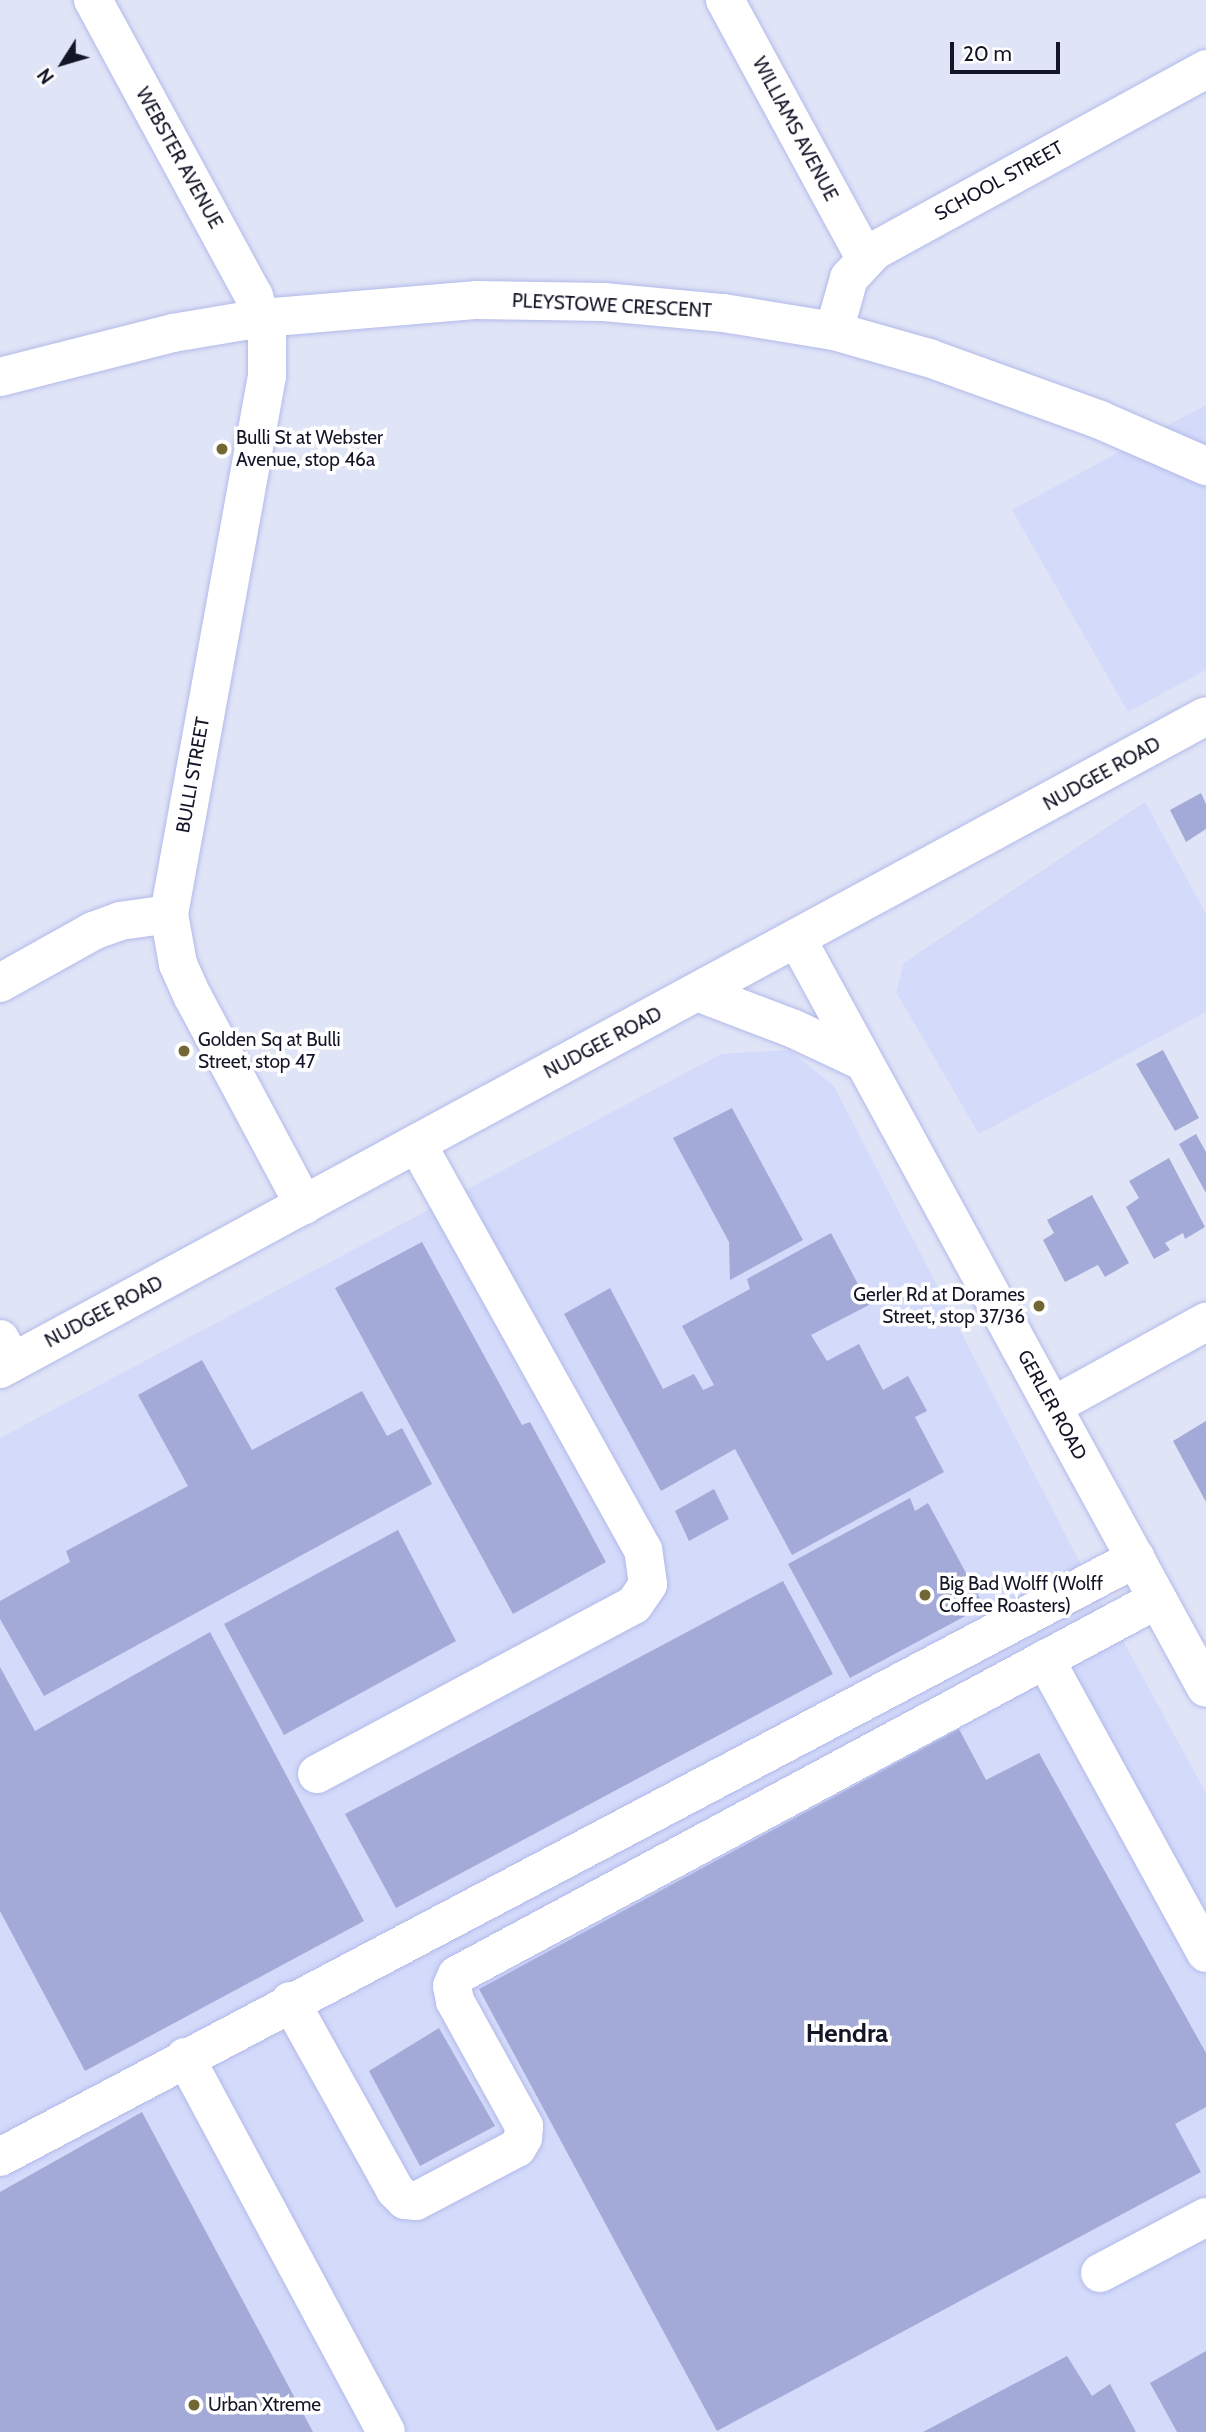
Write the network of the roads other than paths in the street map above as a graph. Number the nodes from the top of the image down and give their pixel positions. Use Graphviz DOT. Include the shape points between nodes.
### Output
graph roads {
  1 [pos="93,0"];
  2 [pos="725,0"];
  3 [pos="1206,69"];
  4 [pos="865,258"];
  5 [pos="262,318"];
  6 [pos="834,331"];
  7 [pos="0,377"];
  8 [pos="1206,466"];
  9 [pos="1206,716"];
  10 [pos="169,914"];
  11 [pos="797,939"];
  12 [pos="0,983"];
  13 [pos="696,992"];
  14 [pos="863,1062"];
  15 [pos="417,1144"];
  16 [pos="304,1205"];
  17 [pos="1206,1322"];
  18 [pos="4,1356"];
  19 [pos="1053,1406"];
  20 [pos="1136,1558"];
  21 [pos="1158,1599"];
  22 [pos="1045,1659"];
  23 [pos="1206,1688"];
  24 [pos="317,1774"];
  25 [pos="1206,1954"];
  26 [pos="290,2001"];
  27 [pos="184,2057"];
  28 [pos="0,2157"];
  29 [pos="1206,2217"];
  30 [pos="1100,2273"];
  31 [pos="386,2432"];
  1 -- 5 [label="street, WEBSTER AVENUE"];
  2 -- 4 [label="street, WILLIAMS AVENUE"];
  3 -- 4 [label="street, SCHOOL STREET"];
  4 -- 6 [label="street, SCHOOL STREET" via="844,290"];
  5 -- 6 [label="street, PLEYSTOWE CRESCENT" via="477,300 592,302 723,313"];
  5 -- 7 [label="street, PLEYSTOWE CRESCENT" via="161,335"];
  5 -- 10 [label="street, BULLI STREET" via="267,376"];
  6 -- 8 [label="street, PLEYSTOWE CRESCENT" via="956,367 1100,420"];
  9 -- 11 [label="street, NUDGEE ROAD"];
  10 -- 12 [label="street" via="120,921 93,931"];
  10 -- 16 [label="street, BULLI STREET" via="178,964 193,998"];
  11 -- 13 [label="street, NUDGEE ROAD"];
  11 -- 14 [label="street, GERLER ROAD"];
  13 -- 14 [label="street" via="794,1029"];
  13 -- 15 [label="street, NUDGEE ROAD"];
  14 -- 19 [label="street, GERLER ROAD"];
  15 -- 16 [label="street, NUDGEE ROAD"];
  15 -- 24 [label="street" via="643,1550 648,1584 634,1605"];
  16 -- 18 [label="street, NUDGEE ROAD"];
  17 -- 19 [label="street"];
  19 -- 20 [label="street, GERLER ROAD"];
  20 -- 21 [label="street, GERLER ROAD"];
  20 -- 26 [label="street"];
  21 -- 22 [label="street"];
  21 -- 23 [label="street, GERLER ROAD"];
  22 -- 25 [label="street"];
  22 -- 26 [label="street" via="457,1975 452,1986 455,2001 524,2126 523,2138 517,2148 416,2201 405,2200 395,2190"];
  26 -- 27 [label="street"];
  27 -- 28 [label="street"];
  27 -- 31 [label="street"];
  29 -- 30 [label="street"];
}
